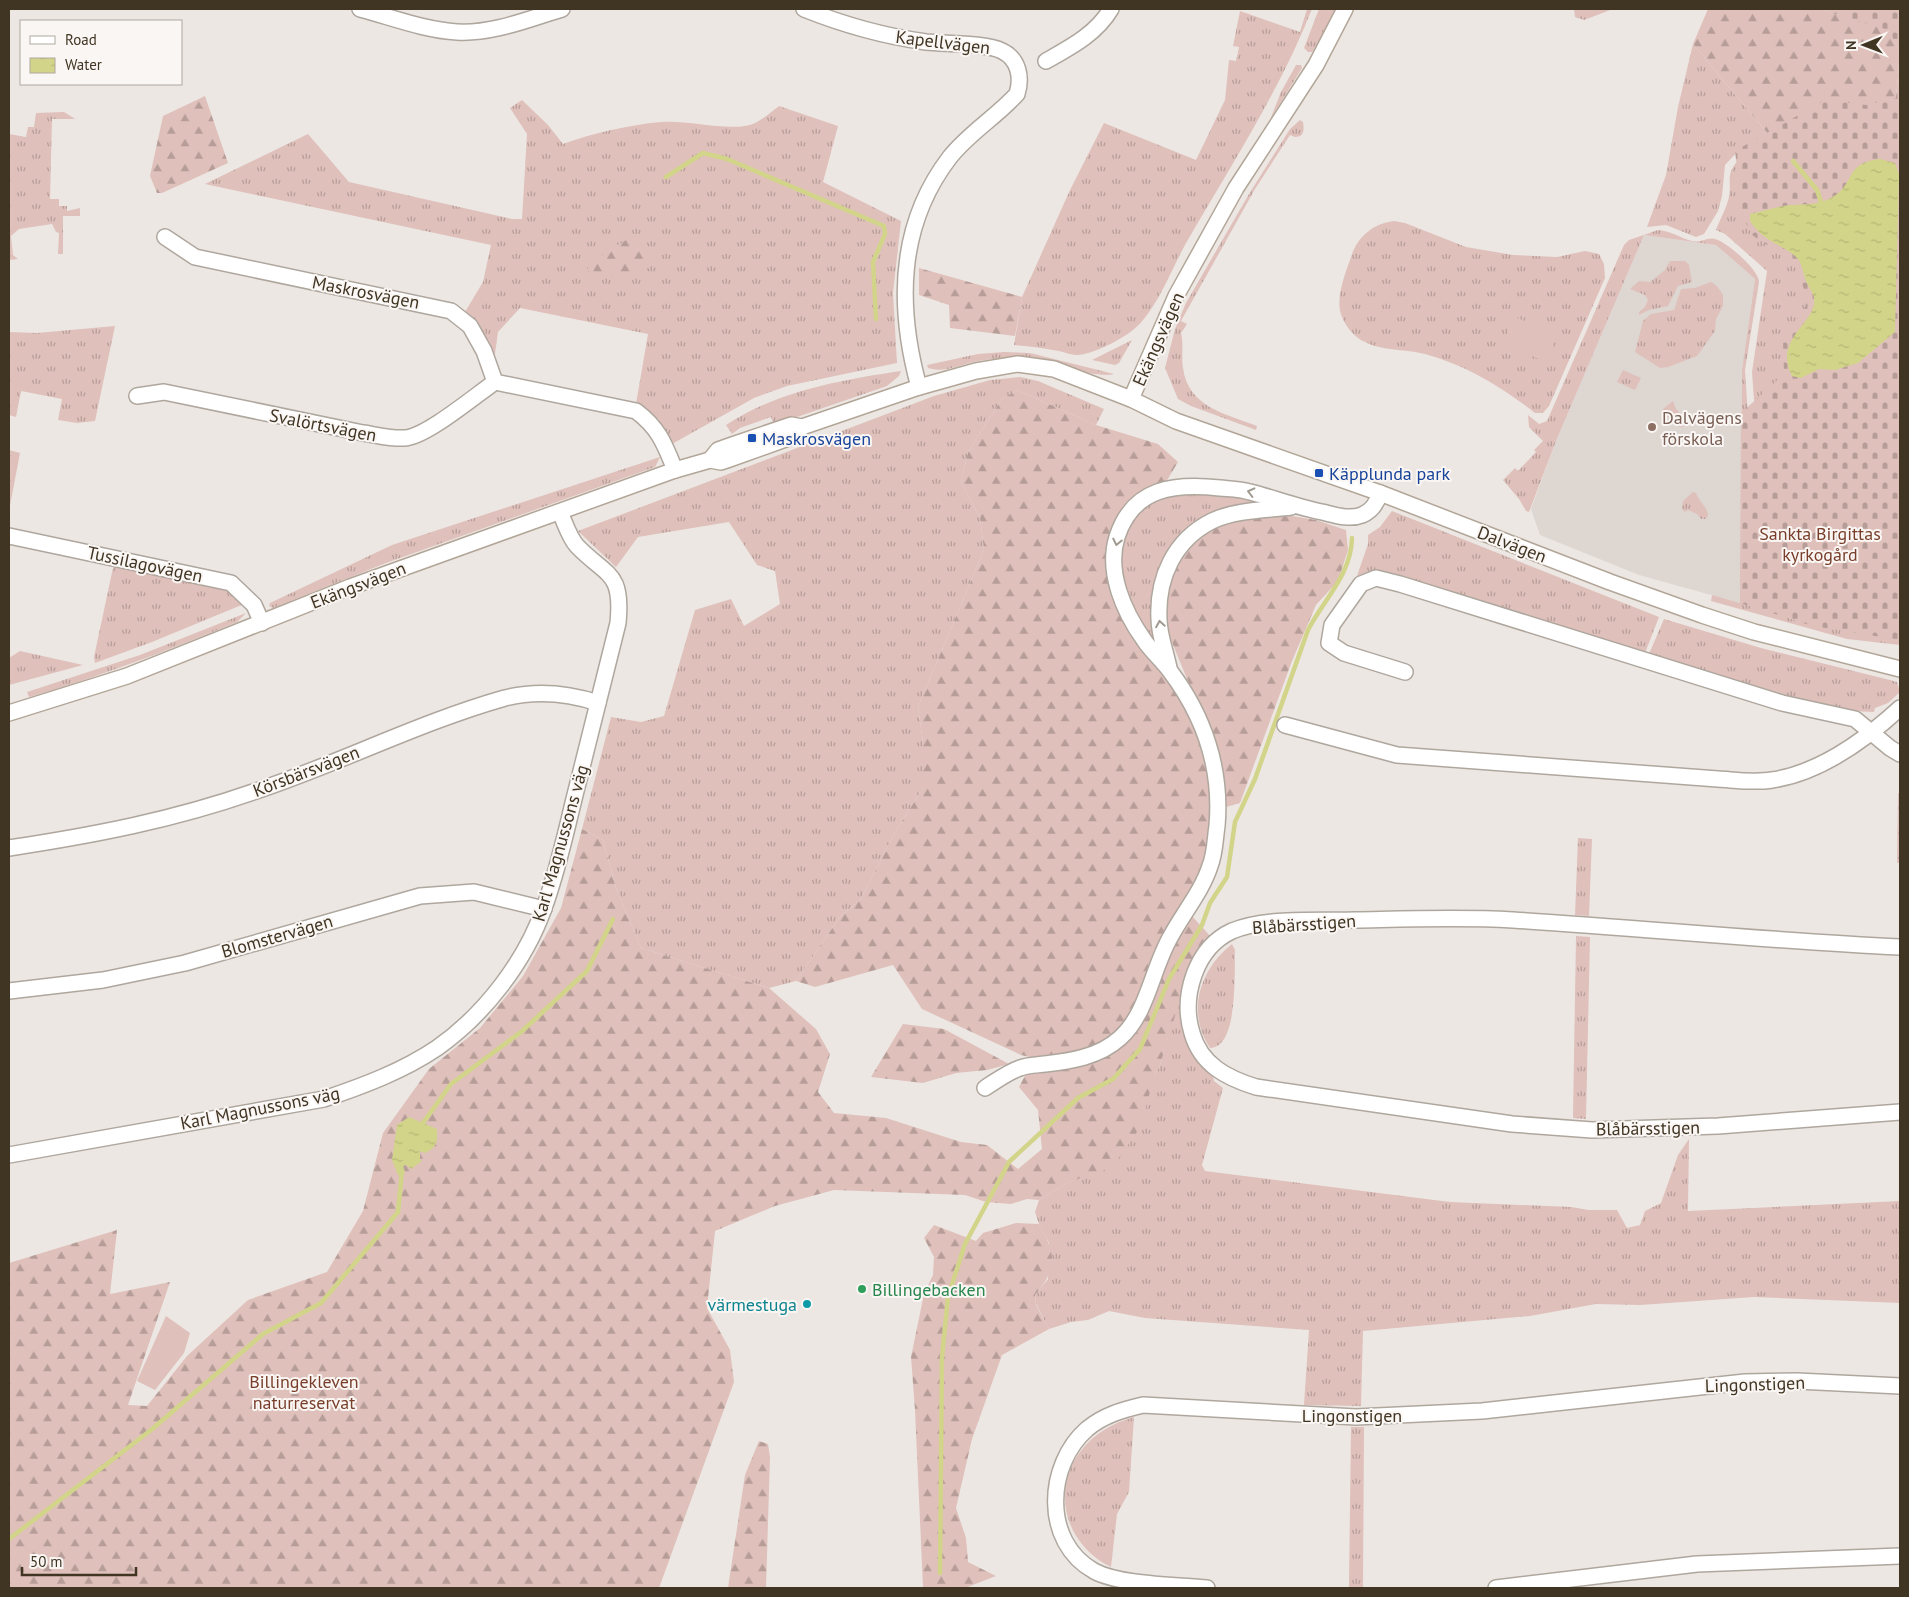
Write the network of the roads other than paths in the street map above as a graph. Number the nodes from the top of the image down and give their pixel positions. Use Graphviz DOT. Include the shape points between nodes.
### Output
graph roads {
  1 [pos="360,9"];
  2 [pos="562,9"];
  3 [pos="804,9"];
  4 [pos="1111,9"];
  5 [pos="1345,9"];
  6 [pos="1046,61"];
  7 [pos="165,237"];
  8 [pos="495,382"];
  9 [pos="919,387"];
  10 [pos="137,396"];
  11 [pos="1131,399"];
  12 [pos="675,470"];
  13 [pos="1380,493"];
  14 [pos="1297,507"];
  15 [pos="560,512"];
  16 [pos="9,536"];
  17 [pos="262,623"];
  18 [pos="1900,669"];
  19 [pos="1170,672"];
  20 [pos="1405,672"];
  21 [pos="598,703"];
  22 [pos="1900,708"];
  23 [pos="9,713"];
  24 [pos="1285,725"];
  25 [pos="1872,731"];
  26 [pos="1900,754"];
  27 [pos="9,848"];
  28 [pos="544,909"];
  29 [pos="1900,947"];
  30 [pos="9,992"];
  31 [pos="985,1088"];
  32 [pos="1900,1112"];
  33 [pos="9,1155"];
  34 [pos="1900,1386"];
  35 [pos="1900,1556"];
  36 [pos="1207,1588"];
  37 [pos="1496,1588"];
  1 -- 2 [label="street" via="431,28 465,32 502,27"];
  3 -- 9 [label="street, Kapellvägen" via="872,33 995,48 1012,58 1018,69 1020,83 1017,94 967,138 950,158 932,184 914,228 904,282 908,333"];
  4 -- 6 [label="street" via="1092,32"];
  5 -- 11 [label="street, Ekängsvägen" via="1316,65 1236,188 1176,296"];
  7 -- 8 [label="street, Maskrosvägen" via="195,257 451,311 470,326 484,351"];
  8 -- 10 [label="street, Svalörtsvägen" via="421,433 407,438 390,438 164,392"];
  8 -- 12 [label="street" via="636,411 651,422 661,436"];
  9 -- 11 [label="street, Ekängsvägen" via="999,366 1035,365 1054,369"];
  9 -- 12 [label="street, Ekängsvägen" via="802,427 794,436 727,460 710,460"];
  11 -- 13 [label="street, Dalvägen" via="1176,421"];
  12 -- 15 [label="street, Ekängsvägen"];
  13 -- 14 [label="street" via="1377,503 1360,516 1345,517"];
  13 -- 18 [label="street, Dalvägen" via="1711,618 1763,635"];
  19 -- 14 [label="street, one-way" via="1158,621 1159,592 1176,552 1189,536 1213,521 1236,514"];
  14 -- 19 [label="street, one-way" via="1247,491 1200,486 1169,487 1133,508 1116,538 1116,582 1126,612 1144,641"];
  15 -- 17 [label="street, Ekängsvägen" via="422,560"];
  15 -- 21 [label="street, Karl Magnussons väg" via="577,546 608,572 618,592 618,623"];
  16 -- 17 [label="street, Tussilagovägen" via="231,583 254,605"];
  17 -- 23 [label="street, Ekängsvägen" via="127,676"];
  19 -- 31 [label="street" via="1195,711 1213,754 1219,806 1211,864 1156,964 1135,1021 1118,1039 1079,1060 1021,1067"];
  20 -- 25 [label="street" via="1344,653 1329,643 1332,625 1361,584 1376,578 1782,702 1855,719"];
  21 -- 27 [label="street, Körsbärsvägen" via="566,694 523,694 505,698 257,791 186,813 114,832"];
  21 -- 28 [label="street, Karl Magnussons väg"];
  22 -- 25 [label="street"];
  24 -- 25 [label="street" via="1397,755 1753,781 1786,777 1833,758"];
  25 -- 26 [label="street"];
  28 -- 30 [label="street, Blomstervägen" via="474,892 420,896 168,967 103,980"];
  28 -- 33 [label="street, Karl Magnussons väg" via="526,947 501,986 471,1018 438,1047 366,1085 324,1098"];
  29 -- 32 [label="street, Blåbärsstigen" via="1514,920 1276,922 1240,928 1216,942 1195,972 1189,989 1188,1007 1194,1040 1217,1070 1234,1080 1264,1089 1512,1124 1592,1130 1718,1126"];
  34 -- 36 [label="street, Lingonstigen" via="1745,1382 1482,1411 1362,1417 1143,1406 1109,1415 1097,1422 1068,1452 1056,1484 1057,1516 1068,1546 1084,1564 1105,1575"];
  35 -- 37 [label="street" via="1697,1564"];
}
